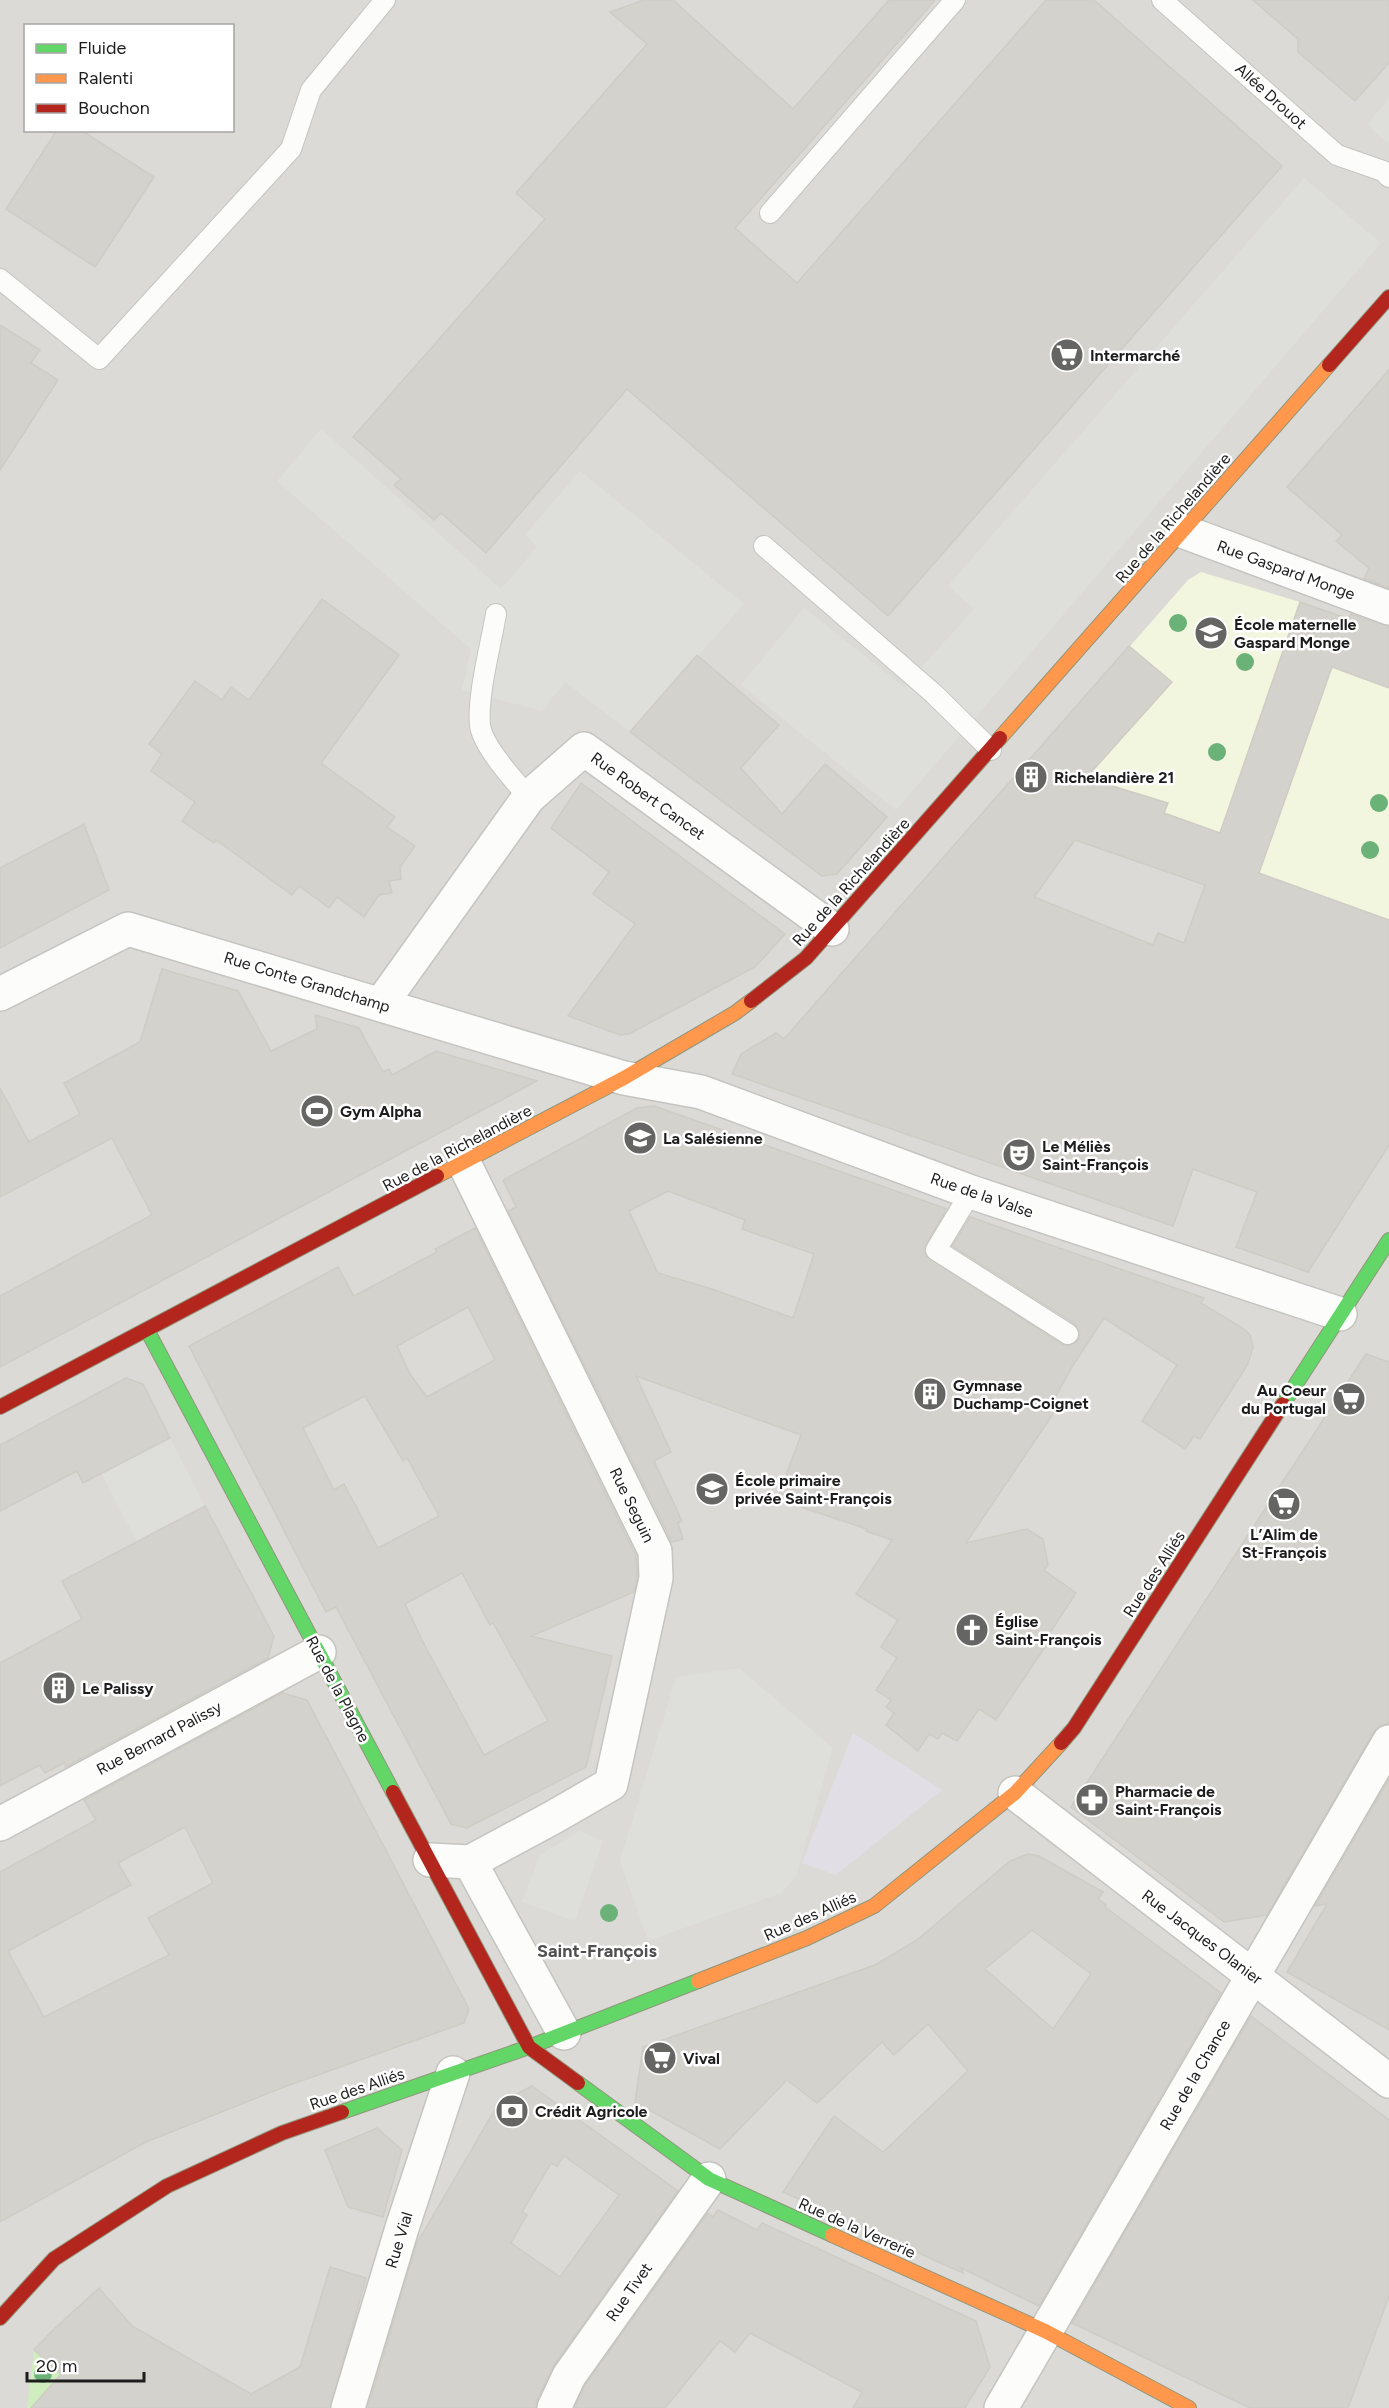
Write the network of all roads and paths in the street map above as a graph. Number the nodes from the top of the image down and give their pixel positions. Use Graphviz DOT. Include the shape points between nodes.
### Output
graph roads {
  1 [pos="385,0"];
  2 [pos="955,0"];
  3 [pos="1162,0"];
  4 [pos="1389,177"];
  5 [pos="770,213"];
  6 [pos="0,279"];
  7 [pos="1389,297"];
  8 [pos="1182,531"];
  9 [pos="764,546"];
  10 [pos="1389,608"];
  11 [pos="496,614"];
  12 [pos="991,750"];
  13 [pos="529,797"];
  14 [pos="832,929"];
  15 [pos="0,994"];
  16 [pos="381,1005"];
  17 [pos="624,1078"];
  18 [pos="464,1163"];
  19 [pos="971,1192"];
  20 [pos="1389,1240"];
  21 [pos="1340,1314"];
  22 [pos="147,1330"];
  23 [pos="1068,1334"];
  24 [pos="0,1407"];
  25 [pos="319,1652"];
  26 [pos="1389,1742"];
  27 [pos="1015,1794"];
  28 [pos="0,1824"];
  29 [pos="430,1860"];
  30 [pos="470,1862"];
  31 [pos="1253,1976"];
  32 [pos="564,2033"];
  33 [pos="530,2047"];
  34 [pos="453,2073"];
  35 [pos="1389,2081"];
  36 [pos="709,2179"];
  37 [pos="5,2305"];
  38 [pos="0,2318"];
  39 [pos="1045,2331"];
  40 [pos="348,2408"];
  41 [pos="554,2408"];
  42 [pos="1001,2408"];
  43 [pos="1189,2408"];
  1 -- 6 [label="lane" via="311,90 291,149 99,359"];
  2 -- 5 [label="lane"];
  3 -- 4 [label="lane, Allée Drouot" via="1337,155 1383,171"];
  7 -- 8 [label="street, Rue de la Richelandière"];
  8 -- 10 [label="street, Rue Gaspard Monge"];
  8 -- 12 [label="street, Rue de la Richelandière"];
  9 -- 12 [label="lane" via="926,687"];
  11 -- 13 [label="lane" via="480,726 500,765"];
  12 -- 14 [label="street, Rue de la Richelandière"];
  13 -- 14 [label="street, Rue Robert Cancet" via="584,749"];
  13 -- 16 [label="street, Rue Robert Cancet"];
  14 -- 17 [label="street, Rue de la Richelandière" via="806,958 735,1013"];
  15 -- 16 [label="street, Rue Conte Grandchamp" via="128,928"];
  16 -- 17 [label="street, Rue Conte Grandchamp"];
  17 -- 18 [label="street, Rue de la Richelandière"];
  17 -- 19 [label="street, Rue de la Valse" via="701,1092"];
  18 -- 22 [label="street, Rue de la Richelandière"];
  18 -- 30 [label="street, Rue Seguin" via="655,1551 656,1578 610,1784"];
  19 -- 21 [label="street, Rue de la Valse"];
  19 -- 23 [label="lane" via="936,1250"];
  20 -- 21 [label="street, Rue des Alliés"];
  21 -- 27 [label="street, Rue des Alliés" via="1074,1728"];
  22 -- 24 [label="street, Rue de la Richelandière"];
  22 -- 25 [label="street, Rue de la Plagne"];
  25 -- 28 [label="street, Rue Bernard Palissy"];
  25 -- 29 [label="street, Rue de la Plagne"];
  26 -- 31 [label="street, Rue de la Chance"];
  27 -- 31 [label="street, Rue Jacques Olanier"];
  27 -- 32 [label="street, Rue des Alliés" via="874,1906 807,1938"];
  29 -- 30 [label="street"];
  29 -- 33 [label="street, Rue de la Plagne"];
  30 -- 32 [label="street"];
  31 -- 35 [label="street, Rue Jacques Olanier"];
  31 -- 39 [label="street, Rue de la Chance"];
  32 -- 33 [label="street, Rue des Alliés"];
  33 -- 34 [label="street, Rue des Alliés"];
  33 -- 36 [label="street, Rue de la Verrerie"];
  34 -- 37 [label="street, Rue des Alliés" via="282,2133 167,2186 54,2259"];
  34 -- 40 [label="street, Rue Vial"];
  36 -- 39 [label="street, Rue de la Verrerie"];
  36 -- 41 [label="street, Rue Tivet" via="569,2376"];
  37 -- 38 [label="street, Rue des Alliés"];
  39 -- 42 [label="street, Rue de la Chance"];
  39 -- 43 [label="street, Rue de la Verrerie"];
}
